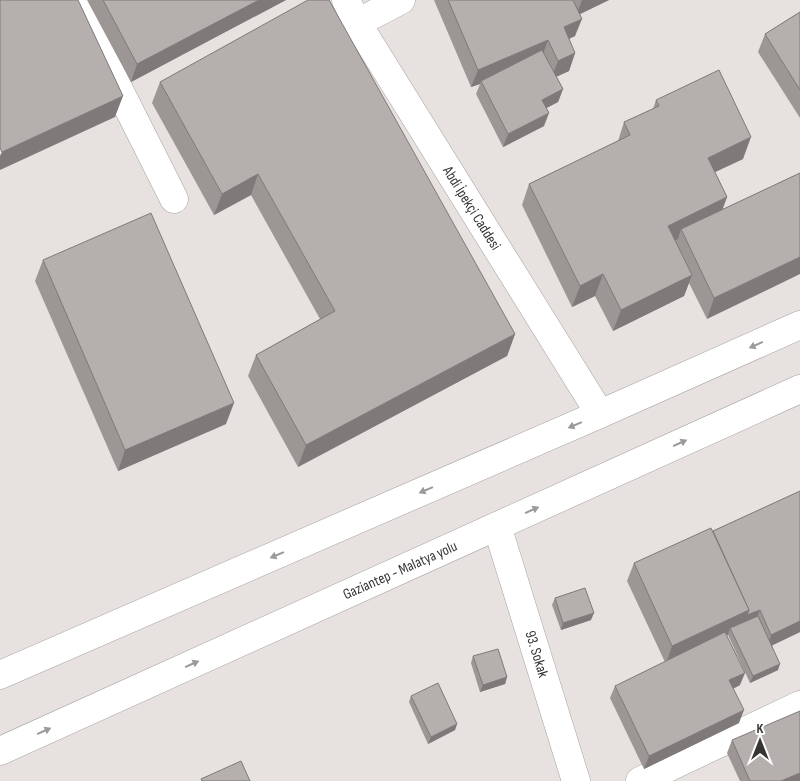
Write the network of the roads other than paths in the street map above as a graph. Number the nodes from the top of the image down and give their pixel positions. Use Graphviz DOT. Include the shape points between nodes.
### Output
graph roads {
  1 [pos="74,0"];
  2 [pos="401,0"];
  3 [pos="351,11"];
  4 [pos="174,199"];
  5 [pos="800,324"];
  6 [pos="800,389"];
  7 [pos="600,414"];
  8 [pos="497,526"];
  9 [pos="0,675"];
  10 [pos="800,705"];
  11 [pos="0,751"];
  12 [pos="576,781"];
  13 [pos="640,781"];
  1 -- 4 [label="main road"];
  2 -- 3 [label="main road"];
  3 -- 7 [label="main road, Abdi İpekçi Caddesi"];
  5 -- 7 [label="main road, one-way"];
  8 -- 6 [label="main road, Gaziantep - Malatya yolu, one-way"];
  7 -- 9 [label="main road, one-way"];
  11 -- 8 [label="main road, Gaziantep - Malatya yolu, one-way"];
  8 -- 12 [label="main road, 93. Sokak"];
  10 -- 13 [label="main road"];
}
